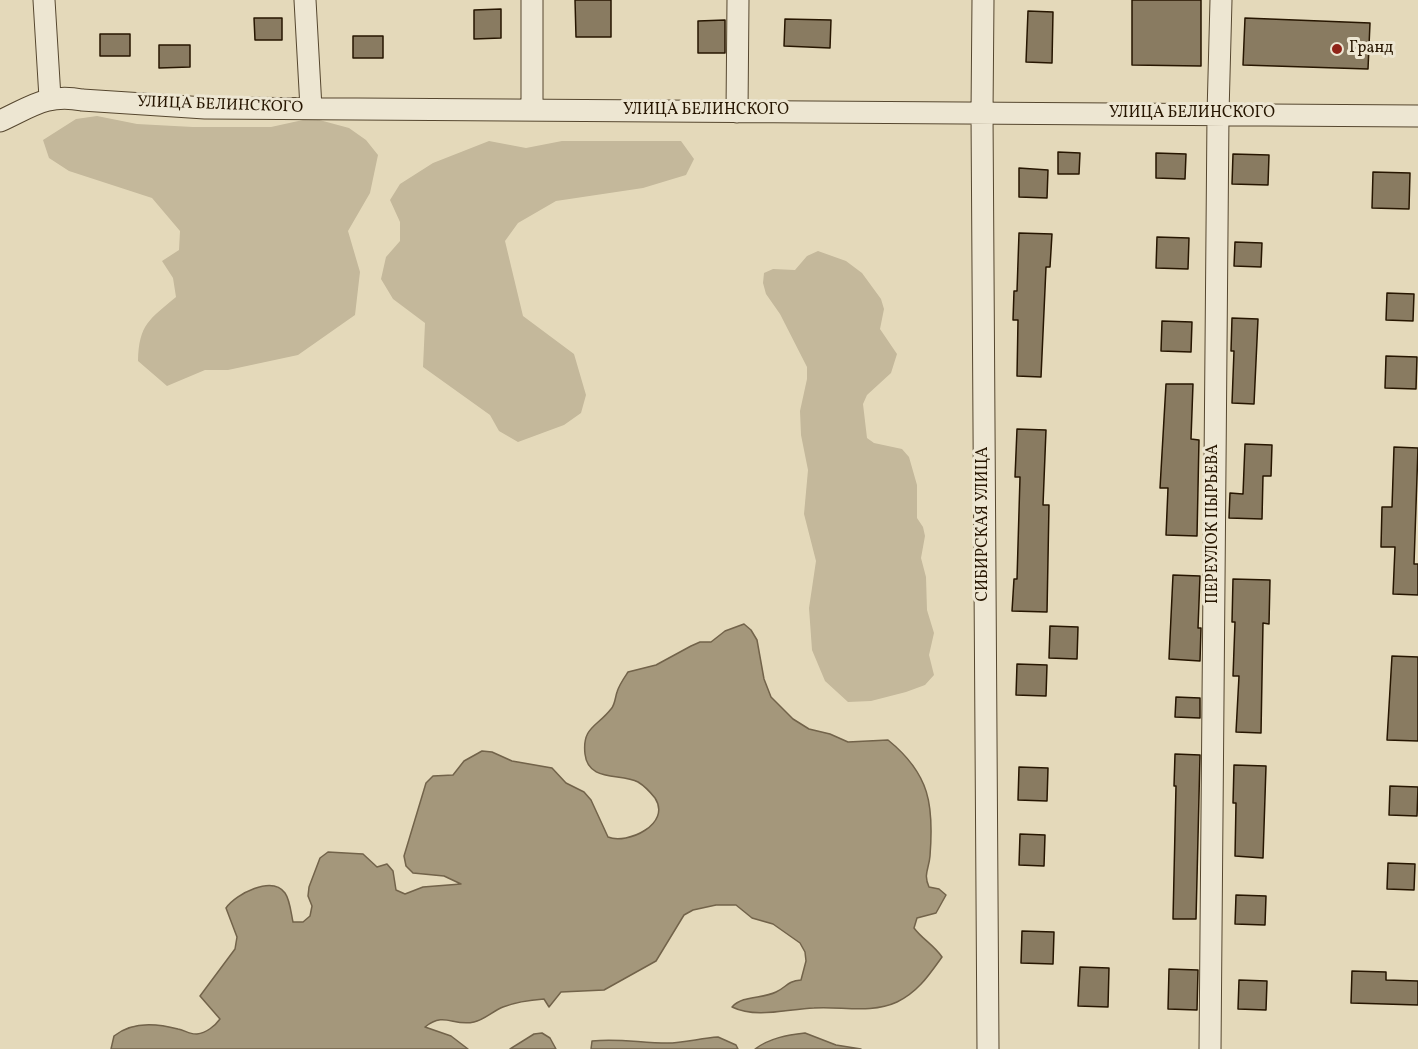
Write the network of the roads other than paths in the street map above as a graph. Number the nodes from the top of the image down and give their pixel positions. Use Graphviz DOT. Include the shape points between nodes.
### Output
graph roads {
  1 [pos="44,0"];
  2 [pos="305,0"];
  3 [pos="532,0"];
  4 [pos="738,0"];
  5 [pos="983,0"];
  6 [pos="1221,0"];
  7 [pos="50,98"];
  8 [pos="310,108"];
  9 [pos="532,110"];
  10 [pos="737,112"];
  11 [pos="982,113"];
  12 [pos="1218,114"];
  13 [pos="1418,116"];
  14 [pos="0,121"];
  15 [pos="988,1049"];
  16 [pos="1210,1049"];
  1 -- 7 [label="street"];
  2 -- 8 [label="street"];
  3 -- 9 [label="street"];
  4 -- 10 [label="street"];
  5 -- 11 [label="street, СИБИРСКАЯ УЛИЦА"];
  6 -- 12 [label="street, ПЕРЕУЛОК ПЫРЬЕВА"];
  7 -- 8 [label="street, УЛИЦА БЕЛИНСКОГО" via="205,108"];
  7 -- 14 [label="street, УЛИЦА БЕЛИНСКОГО"];
  8 -- 9 [label="street, УЛИЦА БЕЛИНСКОГО"];
  9 -- 10 [label="street, УЛИЦА БЕЛИНСКОГО"];
  10 -- 11 [label="street, УЛИЦА БЕЛИНСКОГО"];
  11 -- 12 [label="street, УЛИЦА БЕЛИНСКОГО"];
  11 -- 15 [label="street, СИБИРСКАЯ УЛИЦА"];
  12 -- 13 [label="street, УЛИЦА БЕЛИНСКОГО"];
  12 -- 16 [label="street, ПЕРЕУЛОК ПЫРЬЕВА"];
}
